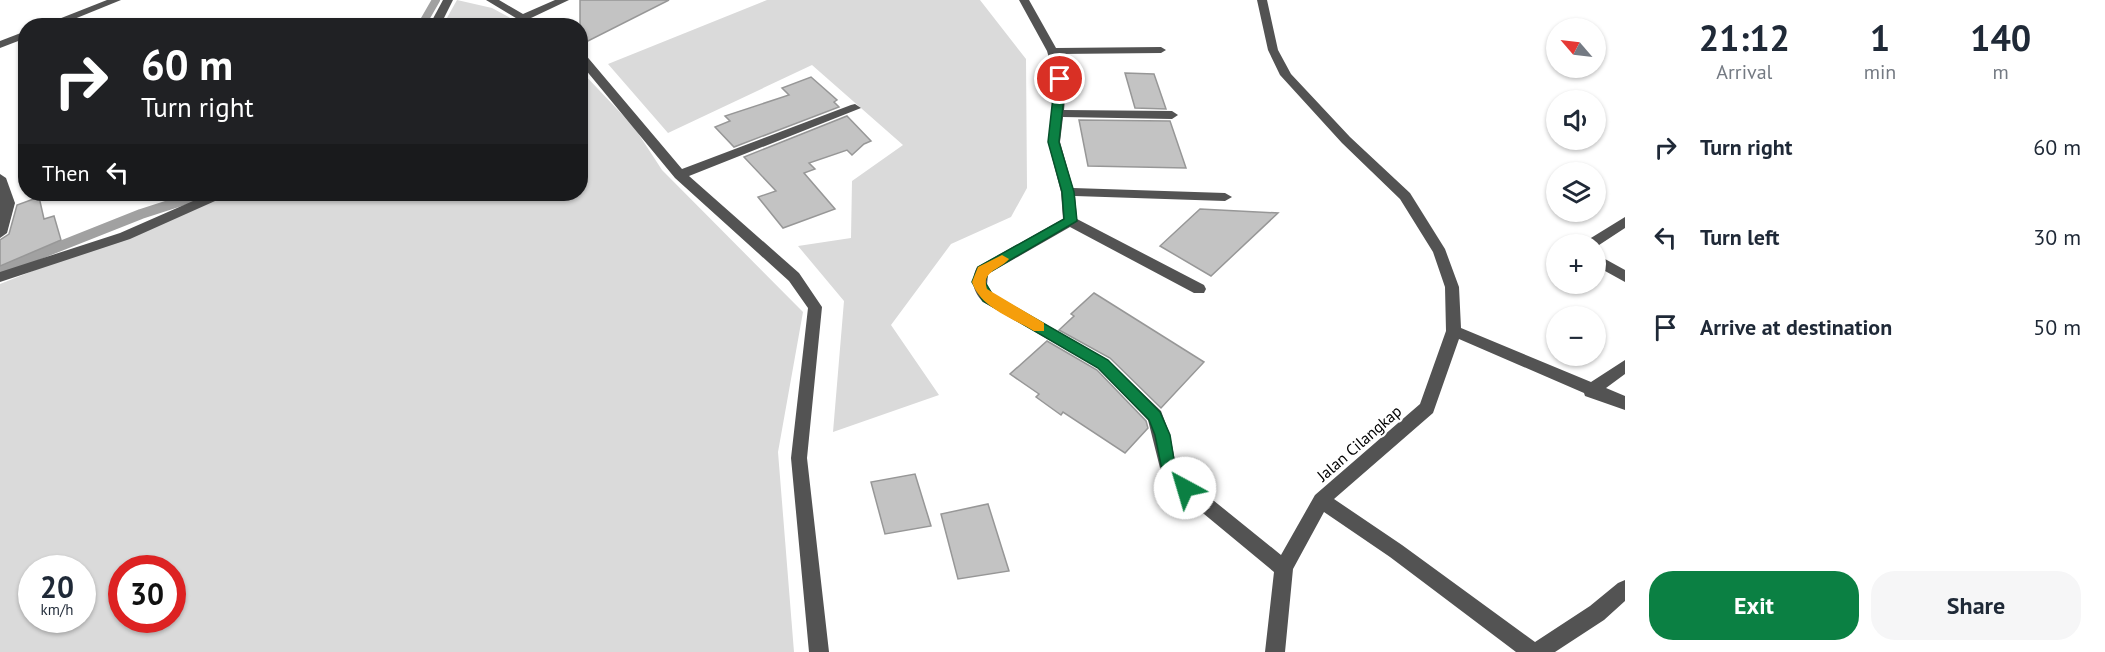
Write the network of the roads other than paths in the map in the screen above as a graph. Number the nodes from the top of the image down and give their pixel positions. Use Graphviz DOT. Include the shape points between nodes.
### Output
graph roads {
  1 [pos="116,0"];
  2 [pos="448,0"];
  3 [pos="491,0"];
  4 [pos="564,0"];
  5 [pos="1024,0"];
  6 [pos="1262,0"];
  7 [pos="68,18"];
  8 [pos="438,18"];
  9 [pos="522,18"];
  10 [pos="18,37"];
  11 [pos="0,45"];
  12 [pos="1161,50"];
  13 [pos="1052,51"];
  14 [pos="588,65"];
  15 [pos="855,108"];
  16 [pos="1056,113"];
  17 [pos="1172,115"];
  18 [pos="680,175"];
  19 [pos="0,178"];
  20 [pos="1068,192"];
  21 [pos="1225,197"];
  22 [pos="199,201"];
  23 [pos="1070,221"];
  24 [pos="1625,222"];
  25 [pos="0,233"];
  26 [pos="1606,235"];
  27 [pos="1606,265"];
  28 [pos="0,277"];
  29 [pos="1625,277"];
  30 [pos="1199,289"];
  31 [pos="1454,331"];
  32 [pos="1625,366"];
  33 [pos="1591,391"];
  34 [pos="1625,403"];
  35 [pos="1321,500"];
  36 [pos="1284,568"];
  37 [pos="1625,589"];
  38 [pos="1269,651"];
  39 [pos="819,652"];
  40 [pos="1532,652"];
  41 [pos="1537,652"];
  1 -- 7 [label="street"];
  2 -- 8 [label="street"];
  3 -- 9 [label="street"];
  4 -- 9 [label="street"];
  5 -- 13 [label="street"];
  6 -- 31 [label="street, Jalan Cilangkap" via="1273,50 1286,75 1405,196 1440,252 1452,287"];
  10 -- 11 [label="street"];
  12 -- 13 [label="street"];
  13 -- 16 [label="street" via="1060,79"];
  14 -- 18 [label="street"];
  15 -- 18 [label="street"];
  16 -- 17 [label="street"];
  16 -- 20 [label="street" via="1054,142"];
  18 -- 39 [label="street" via="794,277 815,307 799,458"];
  19 -- 25 [label="street" via="8,203"];
  20 -- 21 [label="street"];
  20 -- 23 [label="street"];
  22 -- 28 [label="street" via="126,236"];
  23 -- 30 [label="street"];
  23 -- 36 [label="street" via="982,271 978,282 981,291 1103,364 1155,416 1169,475"];
  24 -- 26 [label="street"];
  27 -- 29 [label="street"];
  31 -- 33 [label="street"];
  31 -- 35 [label="street, Jalan Cilangkap" via="1427,408"];
  32 -- 33 [label="street"];
  33 -- 34 [label="street"];
  35 -- 36 [label="street, Jalan Cilangkap"];
  35 -- 40 [label="street"];
  36 -- 38 [label="street, Jalan Cilangkap"];
  37 -- 41 [label="street" via="1597,613"];
}
